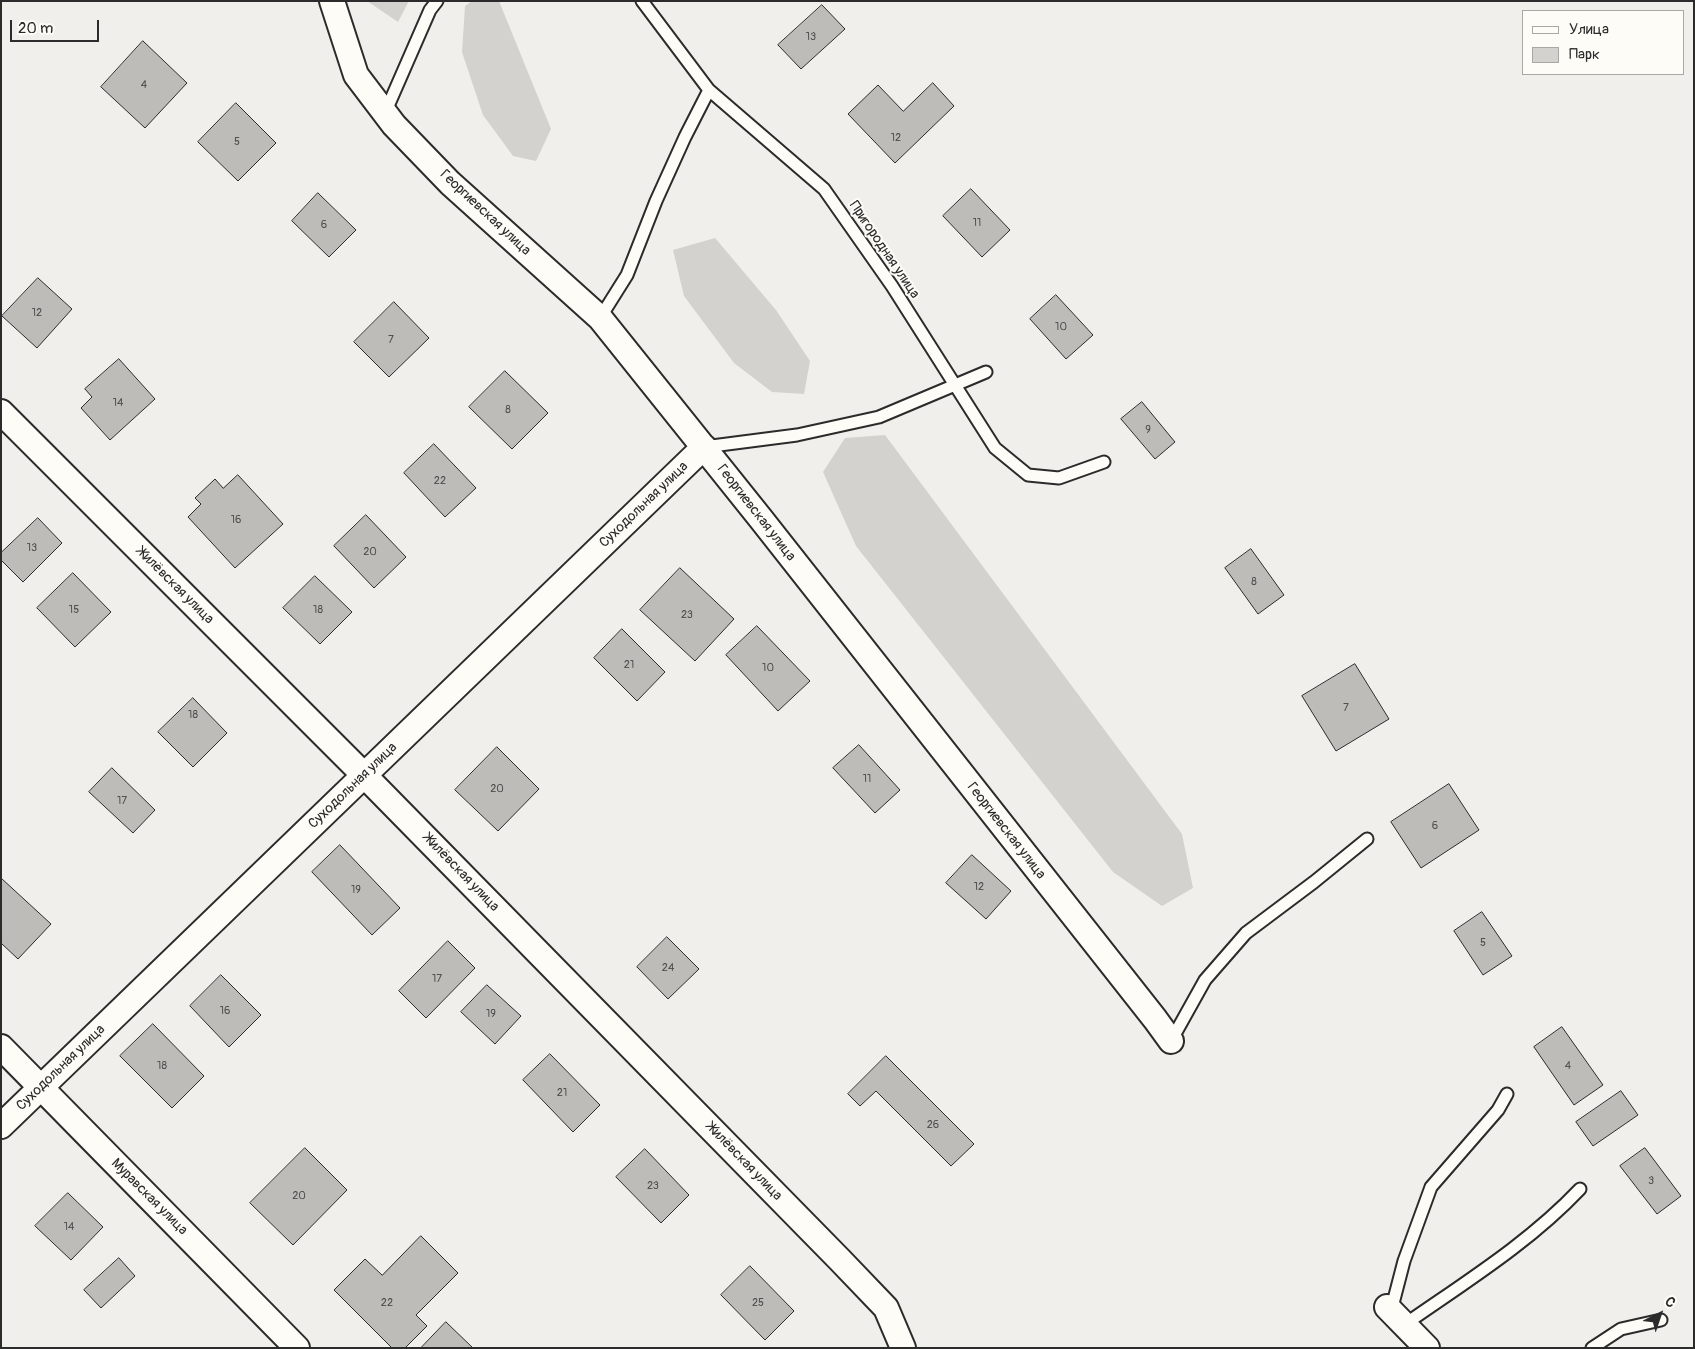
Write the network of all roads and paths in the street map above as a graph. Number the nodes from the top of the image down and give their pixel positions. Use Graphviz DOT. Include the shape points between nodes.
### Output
graph roads {
  1 [pos="332,1"];
  2 [pos="437,1"];
  3 [pos="642,1"];
  4 [pos="709,90"];
  5 [pos="385,114"];
  6 [pos="600,318"];
  7 [pos="986,372"];
  8 [pos="955,385"];
  9 [pos="1,412"];
  10 [pos="704,447"];
  11 [pos="1104,462"];
  12 [pos="364,775"];
  13 [pos="1367,839"];
  14 [pos="1171,1042"];
  15 [pos="1,1046"];
  16 [pos="41,1087"];
  17 [pos="1507,1094"];
  18 [pos="1,1126"];
  19 [pos="1580,1189"];
  20 [pos="1394,1315"];
  21 [pos="1661,1320"];
  22 [pos="297,1348"];
  23 [pos="903,1348"];
  24 [pos="1426,1348"];
  25 [pos="1592,1348"];
  1 -- 5 [label="street, Георгиевская улица" via="356,75"];
  2 -- 5 [label="lane" via="430,10"];
  3 -- 4 [label="lane, Пригородная улица"];
  4 -- 6 [label="lane" via="663,185 627,275"];
  4 -- 8 [label="lane, Пригородная улица" via="824,189 892,286"];
  5 -- 6 [label="street, Георгиевская улица" via="450,183"];
  6 -- 10 [label="street, Георгиевская улица"];
  7 -- 8 [label="lane"];
  8 -- 10 [label="lane" via="879,417 797,435"];
  8 -- 11 [label="lane, Пригородная улица" via="995,448 1028,475 1058,478"];
  9 -- 12 [label="street, Жилёвская улица"];
  10 -- 12 [label="street, Суходольная улица"];
  10 -- 14 [label="street, Георгиевская улица"];
  12 -- 16 [label="street, Суходольная улица"];
  12 -- 23 [label="street, Жилёвская улица" via="886,1308"];
  13 -- 14 [label="lane" via="1246,933 1205,980"];
  15 -- 16 [label="street, Муравская улица"];
  16 -- 18 [label="street, Суходольная улица"];
  16 -- 22 [label="street, Муравская улица"];
  17 -- 20 [label="lane" via="1498,1110 1431,1187 1404,1261"];
  19 -- 20 [label="lane" via="1514,1247"];
  20 -- 24 [label="street"];
  21 -- 25 [label="lane" via="1621,1328"];
}
